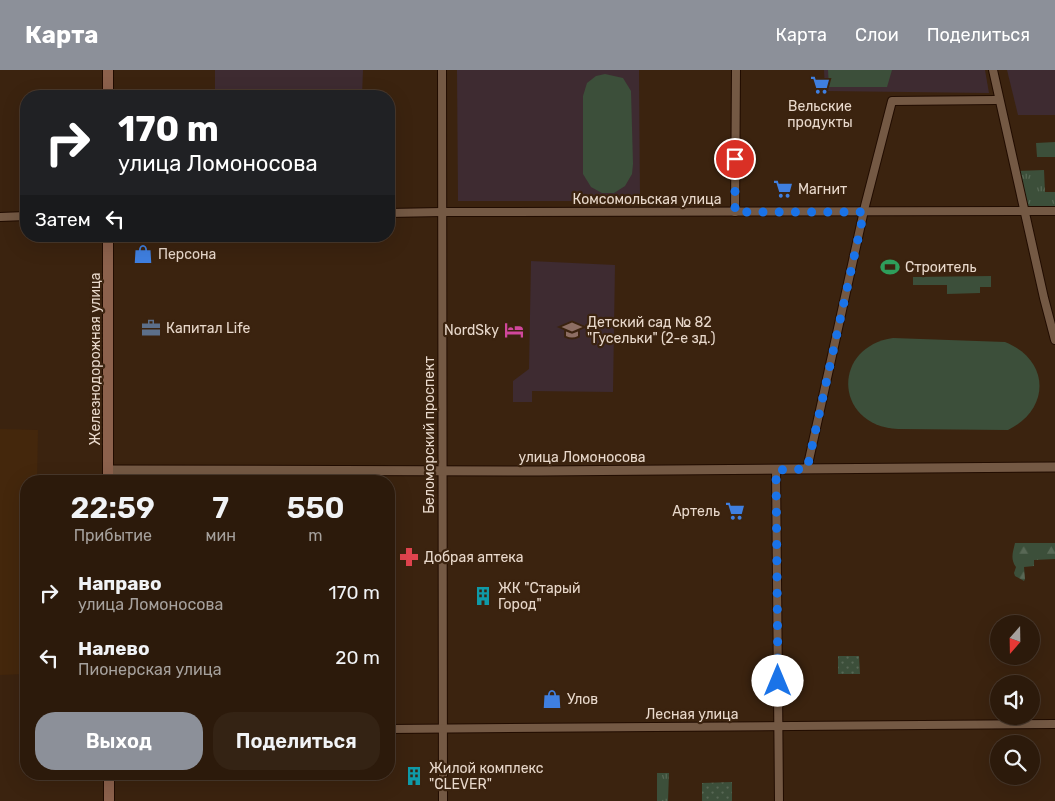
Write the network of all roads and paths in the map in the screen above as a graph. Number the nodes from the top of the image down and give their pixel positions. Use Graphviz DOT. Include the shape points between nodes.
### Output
graph roads {
  1 [pos="108,70"];
  2 [pos="442,70"];
  3 [pos="736,70"];
  4 [pos="993,70"];
  5 [pos="108,90"];
  6 [pos="996,100"];
  7 [pos="1026,211"];
  8 [pos="441,212"];
  9 [pos="735,212"];
  10 [pos="864,212"];
  11 [pos="1055,212"];
  12 [pos="395,213"];
  13 [pos="20,216"];
  14 [pos="0,217"];
  15 [pos="108,242"];
  16 [pos="1055,340"];
  17 [pos="1055,467"];
  18 [pos="807,469"];
  19 [pos="108,470"];
  20 [pos="442,470"];
  21 [pos="776,470"];
  22 [pos="108,475"];
  23 [pos="1055,724"];
  24 [pos="778,726"];
  25 [pos="442,728"];
  26 [pos="395,729"];
  27 [pos="109,780"];
  28 [pos="109,801"];
  29 [pos="443,801"];
  30 [pos="779,801"];
  1 -- 5 [label="main road"];
  2 -- 8 [label="street, Беломорский проспект"];
  3 -- 9 [label="street"];
  4 -- 7 [label="street"];
  6 -- 10 [label="street" via="892,101"];
  7 -- 10 [label="street, Комсомольская улица"];
  7 -- 11 [label="street, Комсомольская улица"];
  7 -- 16 [label="street"];
  8 -- 9 [label="street, Комсомольская улица"];
  8 -- 12 [label="street, Комсомольская улица"];
  8 -- 20 [label="street, Беломорский проспект"];
  9 -- 10 [label="street, Комсомольская улица"];
  10 -- 18 [label="street"];
  13 -- 14 [label="street"];
  15 -- 19 [label="main road, Железнодорожная улица"];
  17 -- 18 [label="street, улица Ломоносова"];
  18 -- 21 [label="street, улица Ломоносова"];
  19 -- 20 [label="street, улица Ломоносова"];
  19 -- 22 [label="main road, Железнодорожная улица"];
  20 -- 21 [label="street, улица Ломоносова"];
  20 -- 25 [label="street, Беломорский проспект"];
  21 -- 24 [label="street"];
  23 -- 24 [label="street, Лесная улица"];
  24 -- 25 [label="street, Лесная улица"];
  24 -- 30 [label="street"];
  25 -- 26 [label="street, Лесная улица"];
  25 -- 29 [label="street, Беломорский проспект"];
  27 -- 28 [label="main road"];
}
